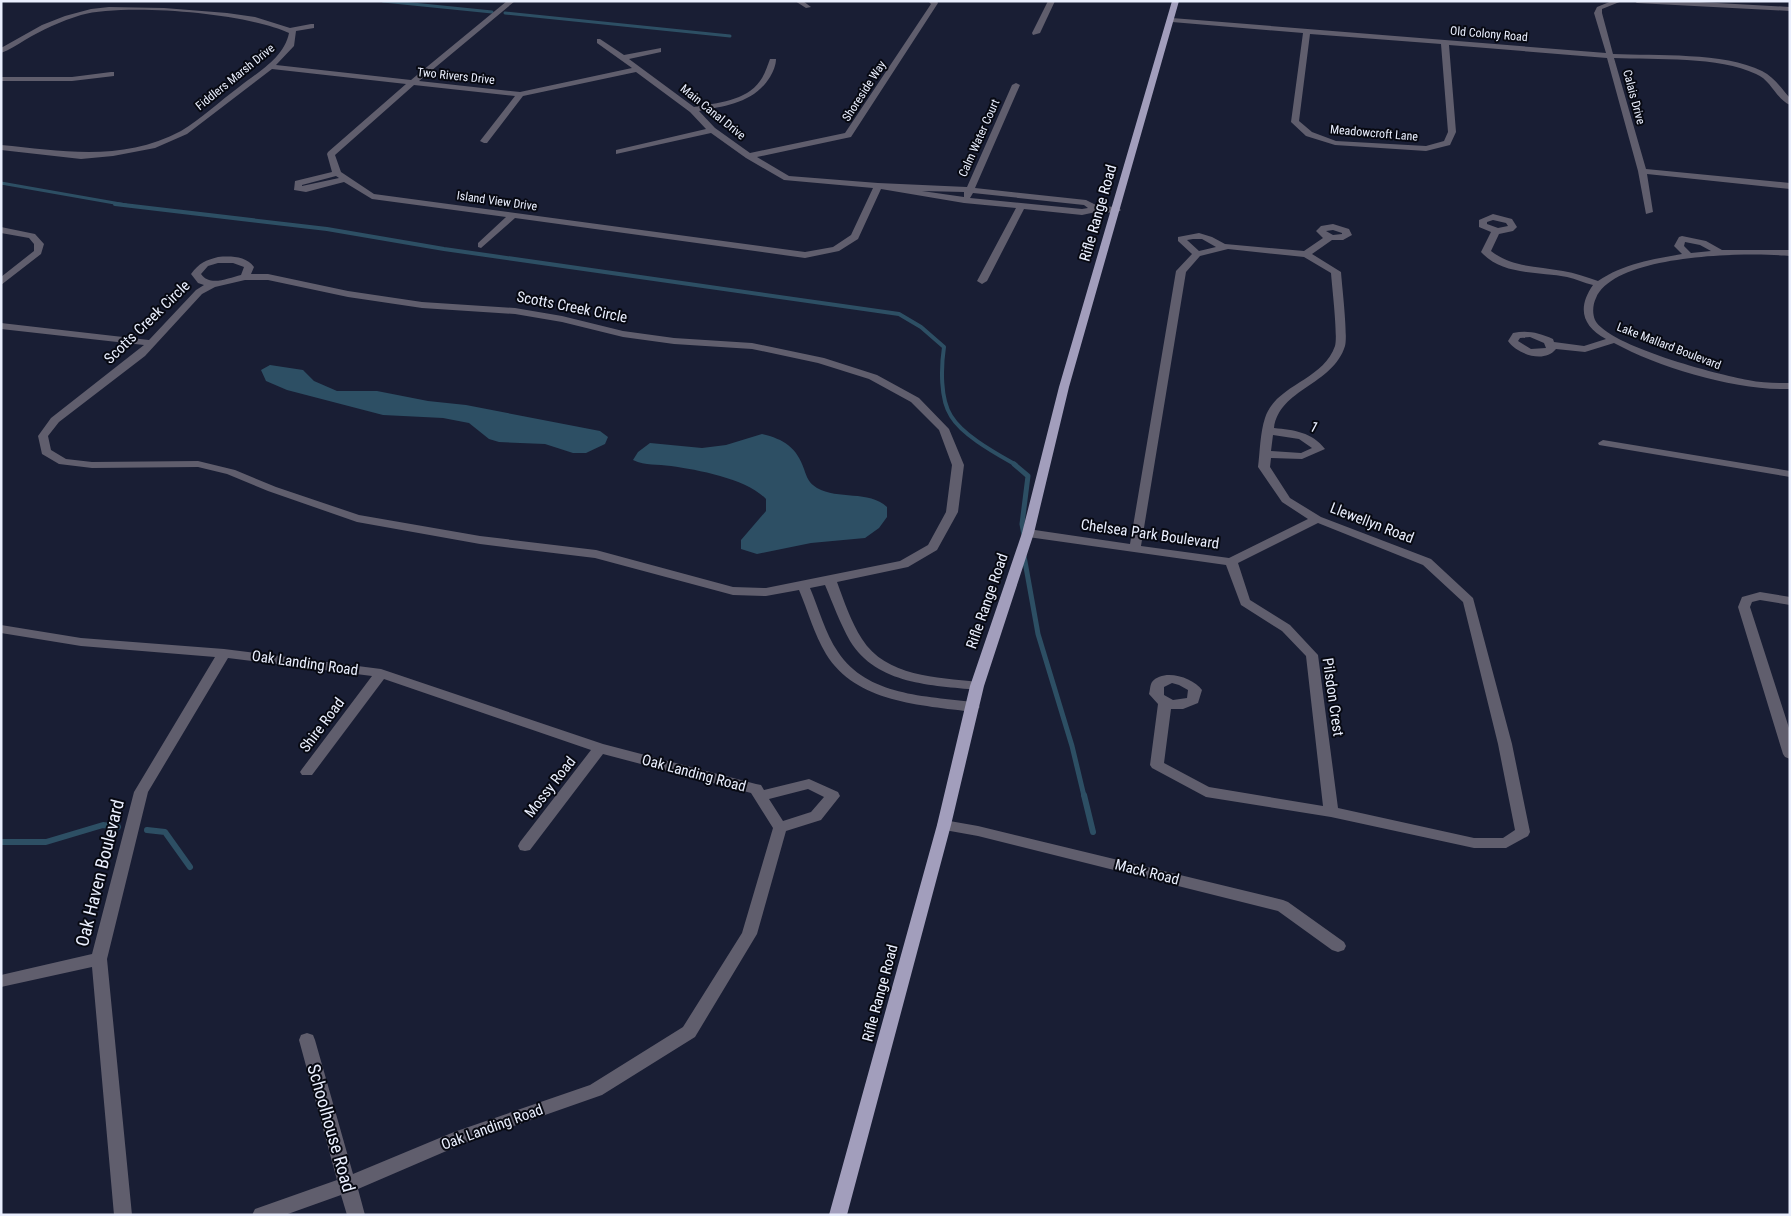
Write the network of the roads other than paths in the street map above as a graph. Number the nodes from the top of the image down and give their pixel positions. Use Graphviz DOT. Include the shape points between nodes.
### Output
graph roads {
  1 [pos="512,1"];
  2 [pos="798,1"];
  3 [pos="931,1"];
  4 [pos="1052,1"];
  5 [pos="1176,1"];
  6 [pos="1619,1"];
  7 [pos="1636,1"];
  8 [pos="808,7"];
  9 [pos="1790,9"];
  10 [pos="1172,20"];
  11 [pos="311,26"];
  12 [pos="290,30"];
  13 [pos="1307,31"];
  14 [pos="1036,33"];
  15 [pos="600,41"];
  16 [pos="1445,43"];
  17 [pos="658,50"];
  18 [pos="1,51"];
  19 [pos="1612,56"];
  20 [pos="621,58"];
  21 [pos="773,61"];
  22 [pos="270,67"];
  23 [pos="638,69"];
  24 [pos="111,74"];
  25 [pos="1,79"];
  26 [pos="413,82"];
  27 [pos="1016,85"];
  28 [pos="520,94"];
  29 [pos="1790,103"];
  30 [pos="693,110"];
  31 [pos="712,130"];
  32 [pos="484,141"];
  33 [pos="1,147"];
  34 [pos="130,151"];
  35 [pos="619,152"];
  36 [pos="749,156"];
  37 [pos="133,161"];
  38 [pos="1642,171"];
  39 [pos="338,173"];
  40 [pos="345,179"];
  41 [pos="878,186"];
  42 [pos="1790,186"];
  43 [pos="969,190"];
  44 [pos="964,200"];
  45 [pos="1021,206"];
  46 [pos="1096,209"];
  47 [pos="1117,210"];
  48 [pos="1649,212"];
  49 [pos="512,216"];
  50 [pos="1,230"];
  51 [pos="1496,231"];
  52 [pos="1329,238"];
  53 [pos="481,245"];
  54 [pos="1224,248"];
  55 [pos="1790,253"];
  56 [pos="1197,254"];
  57 [pos="1306,254"];
  58 [pos="1722,254"];
  59 [pos="1690,256"];
  60 [pos="245,277"];
  61 [pos="982,281"];
  62 [pos="1,282"];
  63 [pos="1599,284"];
  64 [pos="212,285"];
  65 [pos="1,326"];
  66 [pos="1613,340"];
  67 [pos="153,342"];
  68 [pos="1552,345"];
  69 [pos="1790,386"];
  70 [pos="1268,431"];
  71 [pos="1604,444"];
  72 [pos="1266,454"];
  73 [pos="1790,474"];
  74 [pos="1317,519"];
  75 [pos="1028,533"];
  76 [pos="1134,548"];
  77 [pos="1231,562"];
  78 [pos="830,581"];
  79 [pos="803,586"];
  80 [pos="1790,601"];
  81 [pos="3,631"];
  82 [pos="224,652"];
  83 [pos="381,673"];
  84 [pos="977,686"];
  85 [pos="1165,703"];
  86 [pos="973,707"];
  87 [pos="600,748"];
  88 [pos="1790,754"];
  89 [pos="307,772"];
  90 [pos="760,796"];
  91 [pos="1331,812"];
  92 [pos="944,825"];
  93 [pos="780,828"];
  94 [pos="525,846"];
  95 [pos="1338,946"];
  96 [pos="99,959"];
  97 [pos="1,981"];
  98 [pos="307,1040"];
  99 [pos="346,1185"];
  100 [pos="123,1215"];
  101 [pos="261,1215"];
  102 [pos="356,1215"];
  103 [pos="838,1215"];
  1 -- 26 [label="street"];
  2 -- 8 [label="street"];
  3 -- 36 [label="street, Shoreside Way" via="935,3 848,135"];
  4 -- 14 [label="street"];
  5 -- 10 [label="main road, Rifle Range Road"];
  6 -- 19 [label="street, Calais Drive" via="1599,8 1598,13"];
  7 -- 9 [label="street"];
  10 -- 13 [label="street, Old Colony Road"];
  10 -- 47 [label="main road, Rifle Range Road"];
  11 -- 12 [label="street"];
  12 -- 18 [label="street, Fiddlers Marsh Drive" via="260,19 181,11 90,8 52,22"];
  12 -- 22 [label="street, Fiddlers Marsh Drive" via="293,32 290,46"];
  13 -- 16 [label="street, Old Colony Road"];
  13 -- 16 [label="street, Meadowcroft Lane" via="1294,122 1309,134 1335,143 1426,149 1447,143 1452,132"];
  15 -- 20 [label="street, Main Canal Drive"];
  16 -- 19 [label="street, Old Colony Road"];
  17 -- 20 [label="street"];
  19 -- 29 [label="street, Old Colony Road" via="1710,60 1746,67 1768,78"];
  19 -- 38 [label="street, Calais Drive"];
  20 -- 23 [label="street, Main Canal Drive"];
  21 -- 30 [label="street" via="769,76 759,90 736,100"];
  22 -- 26 [label="street, Two Rivers Drive"];
  22 -- 34 [label="street, Fiddlers Marsh Drive" via="184,132 152,146"];
  23 -- 28 [label="street, Two Rivers Drive"];
  23 -- 30 [label="street, Main Canal Drive"];
  24 -- 25 [label="street" via="72,79"];
  26 -- 28 [label="street, Two Rivers Drive"];
  26 -- 39 [label="street" via="331,154"];
  27 -- 43 [label="street, Calm Water Court"];
  28 -- 32 [label="street"];
  30 -- 31 [label="street, Main Canal Drive"];
  31 -- 35 [label="street"];
  31 -- 36 [label="street, Main Canal Drive"];
  33 -- 34 [label="street, Fiddlers Marsh Drive" via="81,156"];
  34 -- 37 [label="street"];
  36 -- 41 [label="street, Main Canal Drive" via="788,178"];
  38 -- 42 [label="street"];
  38 -- 48 [label="street, Calais Drive"];
  39 -- 40 [label="street, Island View Drive"];
  39 -- 40 [label="street" via="298,183 297,188 306,189"];
  40 -- 49 [label="street, Island View Drive" via="372,196"];
  41 -- 43 [label="street, Main Canal Drive"];
  41 -- 44 [label="street, Main Canal Drive"];
  41 -- 49 [label="street, Island View Drive" via="855,237 836,249 804,255"];
  43 -- 44 [label="street, Calm Water Court"];
  43 -- 46 [label="street, Main Canal Drive" via="1086,203"];
  44 -- 45 [label="street, Main Canal Drive"];
  45 -- 46 [label="street, Main Canal Drive" via="1082,212"];
  45 -- 61 [label="street"];
  46 -- 47 [label="street, Main Canal Drive"];
  47 -- 75 [label="main road, Rifle Range Road" via="1064,387"];
  49 -- 53 [label="street"];
  50 -- 62 [label="street" via="32,236 39,244 38,252"];
  51 -- 63 [label="street" via="1486,252 1497,262 1518,269 1566,274"];
  52 -- 57 [label="street"];
  54 -- 56 [label="street, Llewellyn Road"];
  54 -- 56 [label="street" via="1210,238 1193,235 1181,239"];
  54 -- 57 [label="street, Llewellyn Road"];
  55 -- 58 [label="street" via="1772,250"];
  56 -- 76 [label="street" via="1181,271"];
  57 -- 70 [label="street, Llewellyn Road" via="1336,272 1340,345 1324,371 1281,401 1270,418"];
  58 -- 59 [label="street"];
  58 -- 59 [label="street" via="1708,244 1682,239 1679,246"];
  59 -- 63 [label="street" via="1618,273"];
  60 -- 64 [label="street, Scotts Creek Circle"];
  60 -- 64 [label="street" via="249,267 246,263 218,260 201,267 196,274"];
  60 -- 78 [label="street, Scotts Creek Circle" via="268,277 422,306 515,311 674,341 752,346 820,360 872,377 915,400 944,429 958,464 952,512 933,547 904,564"];
  63 -- 66 [label="street, Lake Mallard Boulevard" via="1588,304 1592,323"];
  64 -- 67 [label="street, Scotts Creek Circle" via="199,292"];
  65 -- 67 [label="street"];
  66 -- 68 [label="street" via="1585,349"];
  66 -- 69 [label="street, Lake Mallard Boulevard" via="1713,377 1768,388"];
  67 -- 79 [label="street, Scotts Creek Circle" via="55,420 43,436 46,452 63,462 92,465 198,464 231,472 357,518 480,540 596,554 733,591 766,592"];
  70 -- 72 [label="street, Llewellyn Road"];
  70 -- 72 [label="street, 1" via="1313,440 1319,449 1302,456"];
  71 -- 73 [label="street"];
  72 -- 74 [label="street, Llewellyn Road" via="1264,467 1286,500"];
  74 -- 77 [label="street, Chelsea Park Boulevard"];
  74 -- 91 [label="street, Llewellyn Road" via="1427,562 1469,600 1523,832 1506,843 1474,843"];
  75 -- 76 [label="street, Chelsea Park Boulevard"];
  75 -- 84 [label="main road, Rifle Range Road"];
  76 -- 77 [label="street, Chelsea Park Boulevard"];
  77 -- 91 [label="street, Pilsdon Crest" via="1246,602 1286,628 1312,655"];
  78 -- 79 [label="street, Scotts Creek Circle"];
  78 -- 84 [label="street" via="860,646 878,666 901,675"];
  79 -- 86 [label="street" via="832,655 856,680 889,694"];
  80 -- 88 [label="street" via="1755,596 1746,600 1744,607"];
  81 -- 82 [label="street, Oak Landing Road" via="81,642"];
  82 -- 83 [label="street, Oak Landing Road"];
  82 -- 96 [label="street, Oak Haven Boulevard" via="142,792"];
  83 -- 87 [label="street, Oak Landing Road"];
  83 -- 89 [label="street, Shire Road"];
  84 -- 86 [label="main road, Rifle Range Road"];
  85 -- 91 [label="street, Llewellyn Road" via="1157,765 1206,792"];
  86 -- 92 [label="main road, Rifle Range Road"];
  87 -- 90 [label="street, Oak Landing Road" via="756,790"];
  87 -- 94 [label="street, Mossy Road"];
  90 -- 93 [label="street, Oak Landing Road"];
  90 -- 93 [label="street" via="809,784 833,796 816,816"];
  92 -- 95 [label="street, Mack Road" via="1283,906"];
  92 -- 103 [label="main road, Rifle Range Road"];
  93 -- 99 [label="street, Oak Landing Road" via="749,934 689,1032 596,1090 460,1137"];
  96 -- 97 [label="street"];
  96 -- 100 [label="street, Oak Haven Boulevard"];
  98 -- 99 [label="street, Schoolhouse Road"];
  99 -- 101 [label="street, Oak Landing Road"];
  99 -- 102 [label="street, Schoolhouse Road"];
}
